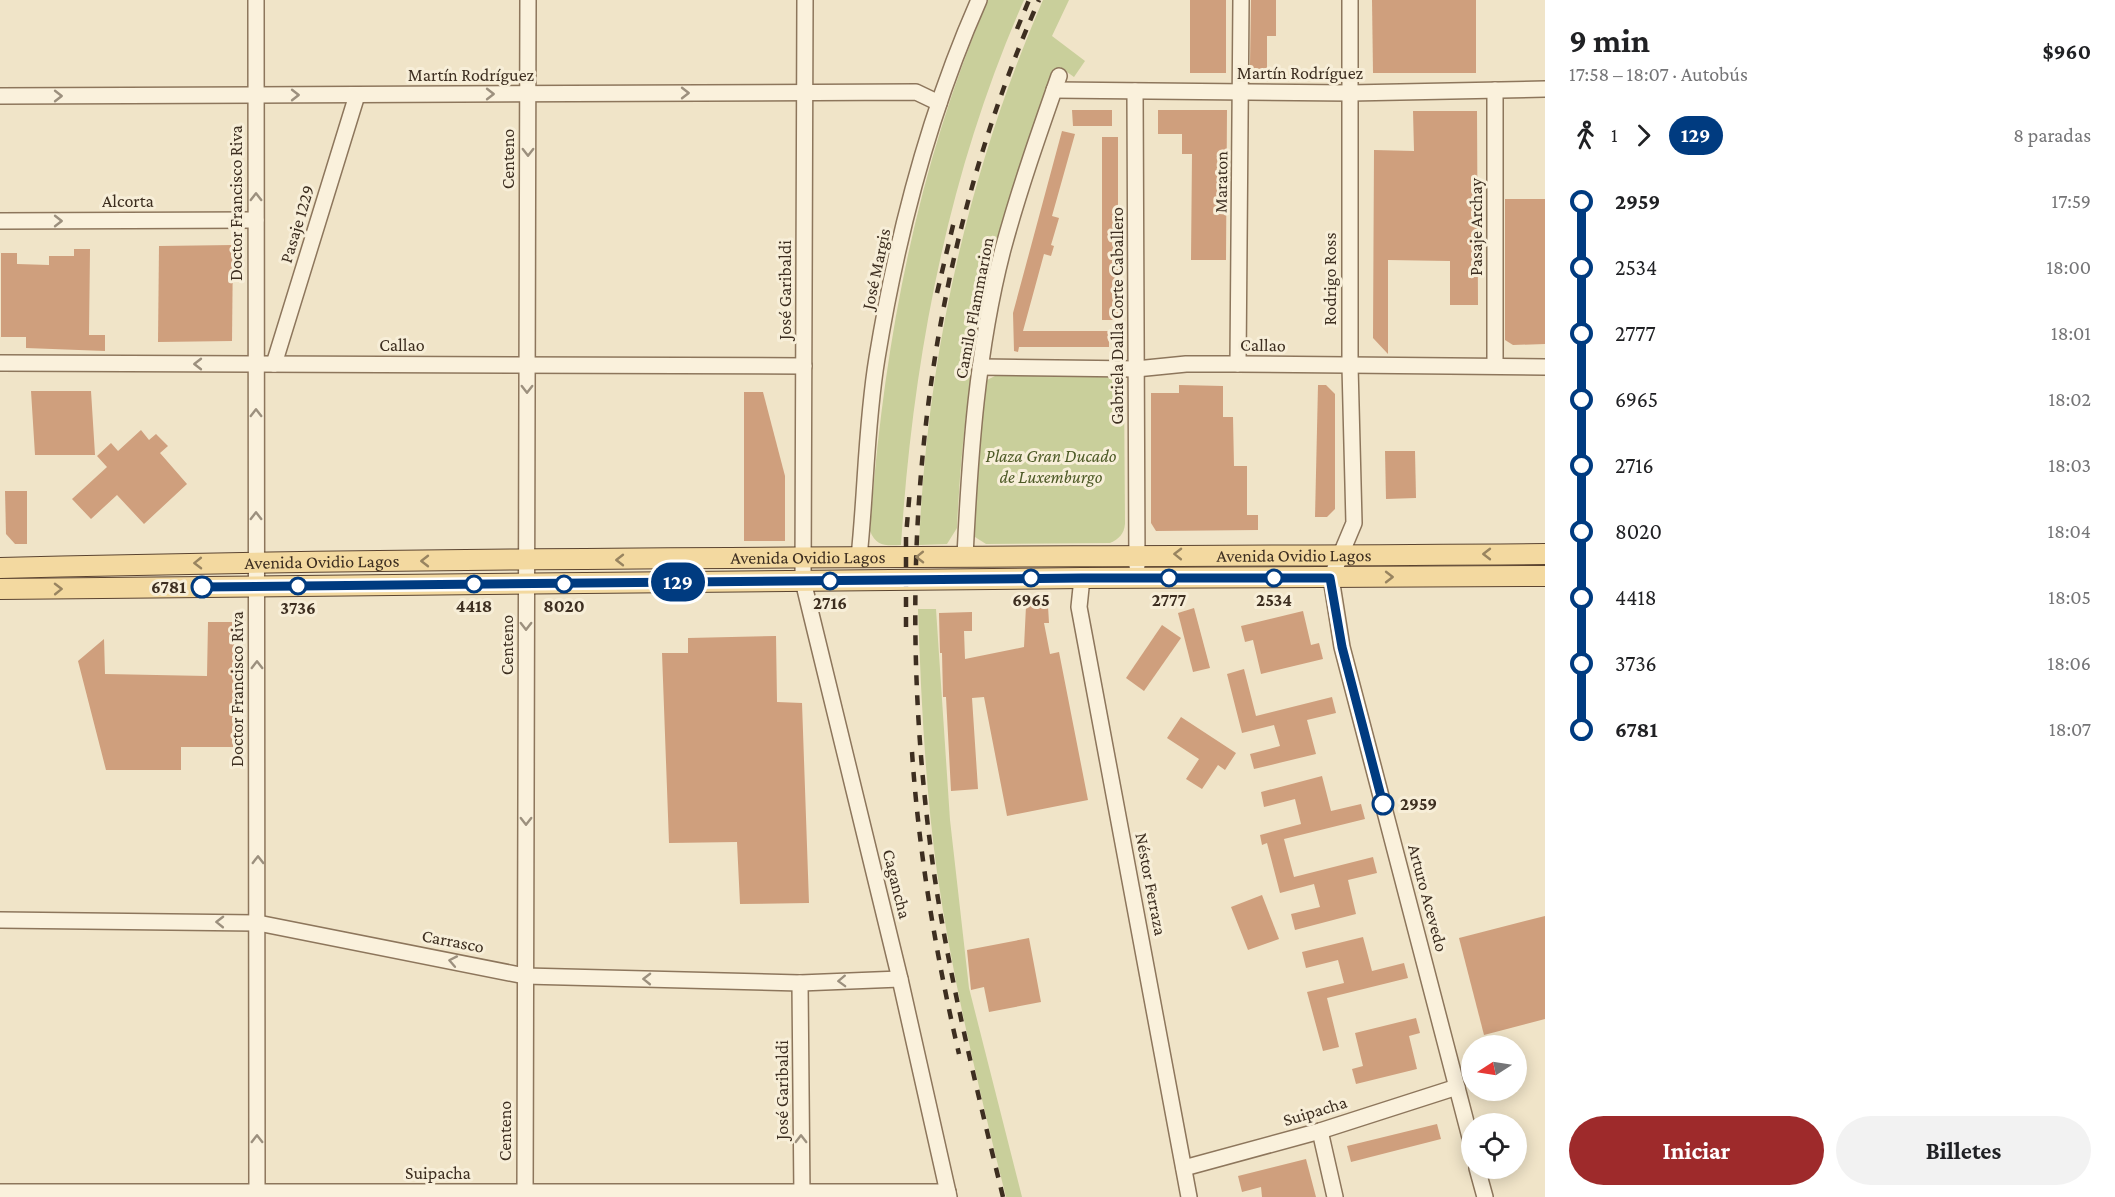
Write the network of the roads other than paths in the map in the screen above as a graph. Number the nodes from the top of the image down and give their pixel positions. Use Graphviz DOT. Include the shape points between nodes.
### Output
graph roads {
  1 [pos="256,0"];
  2 [pos="528,0"];
  3 [pos="805,0"];
  4 [pos="979,0"];
  5 [pos="1241,0"];
  6 [pos="1350,0"];
  7 [pos="1057,83"];
  8 [pos="1545,89"];
  9 [pos="1495,90"];
  10 [pos="1135,91"];
  11 [pos="1242,92"];
  12 [pos="805,93"];
  13 [pos="1350,93"];
  14 [pos="528,94"];
  15 [pos="256,95"];
  16 [pos="357,95"];
  17 [pos="0,96"];
  18 [pos="939,103"];
  19 [pos="256,220"];
  20 [pos="0,221"];
  21 [pos="0,363"];
  22 [pos="256,364"];
  23 [pos="274,364"];
  24 [pos="1238,364"];
  25 [pos="527,365"];
  26 [pos="1495,365"];
  27 [pos="804,366"];
  28 [pos="1350,366"];
  29 [pos="980,367"];
  30 [pos="1545,368"];
  31 [pos="1136,369"];
  32 [pos="1137,554"];
  33 [pos="1545,554"];
  34 [pos="965,556"];
  35 [pos="1341,556"];
  36 [pos="859,557"];
  37 [pos="803,559"];
  38 [pos="528,560"];
  39 [pos="256,562"];
  40 [pos="0,568"];
  41 [pos="1545,576"];
  42 [pos="1082,578"];
  43 [pos="1137,578"];
  44 [pos="1330,578"];
  45 [pos="803,581"];
  46 [pos="526,584"];
  47 [pos="256,587"];
  48 [pos="0,590"];
  49 [pos="0,920"];
  50 [pos="258,923"];
  51 [pos="525,976"];
  52 [pos="900,979"];
  53 [pos="800,983"];
  54 [pos="1457,1087"];
  55 [pos="1464,1113"];
  56 [pos="1320,1131"];
  57 [pos="1184,1168"];
  58 [pos="1480,1179"];
  59 [pos="0,1192"];
  60 [pos="371,1194"];
  61 [pos="257,1195"];
  62 [pos="525,1195"];
  63 [pos="802,1195"];
  64 [pos="948,1195"];
  65 [pos="1189,1197"];
  66 [pos="1335,1197"];
  67 [pos="1485,1197"];
  1 -- 15 [label="street, Doctor Francisco Riva"];
  2 -- 14 [label="street"];
  3 -- 12 [label="street, José Garibaldi"];
  4 -- 18 [label="street, José Margis"];
  5 -- 11 [label="street, Maraton"];
  6 -- 13 [label="street, Rodrigo Ross"];
  7 -- 10 [label="street, Martín Rodríguez"];
  7 -- 29 [label="street, Camilo Flammarion" via="1036,138 1003,251"];
  8 -- 9 [label="street, Martín Rodríguez"];
  9 -- 13 [label="street, Martín Rodríguez"];
  9 -- 26 [label="street, Pasaje Archay"];
  10 -- 11 [label="street, Martín Rodríguez"];
  10 -- 31 [label="street, Gabriela Dalla Corte Caballero"];
  11 -- 13 [label="street, Martín Rodríguez"];
  11 -- 24 [label="street, Maraton"];
  14 -- 12 [label="street, Martín Rodríguez, one-way"];
  12 -- 18 [label="street, Martín Rodríguez" via="916,92"];
  12 -- 27 [label="street, José Garibaldi"];
  13 -- 28 [label="street, Rodrigo Ross"];
  16 -- 14 [label="street, Martín Rodríguez, one-way"];
  14 -- 25 [label="street, Centeno, one-way"];
  15 -- 16 [label="street, Martín Rodríguez, one-way"];
  17 -- 15 [label="street, Martín Rodríguez, one-way"];
  19 -- 15 [label="street, Doctor Francisco Riva, one-way"];
  16 -- 23 [label="street, Pasaje 1229"];
  18 -- 36 [label="street, José Margis" via="910,206 877,359"];
  20 -- 19 [label="street, Alcorta, one-way"];
  19 -- 22 [label="street, Doctor Francisco Riva"];
  22 -- 21 [label="street, Callao, one-way"];
  22 -- 23 [label="street, Callao"];
  39 -- 22 [label="street, Doctor Francisco Riva, one-way"];
  23 -- 25 [label="street, Callao"];
  24 -- 28 [label="street, Callao"];
  24 -- 31 [label="street, Callao"];
  25 -- 27 [label="street, Callao"];
  25 -- 38 [label="street, Centeno, one-way"];
  26 -- 28 [label="street, Callao"];
  26 -- 30 [label="street, Callao"];
  27 -- 37 [label="street, José Garibaldi"];
  28 -- 35 [label="street, Rodrigo Ross" via="1354,523"];
  29 -- 31 [label="street, Callao"];
  29 -- 34 [label="street, Camilo Flammarion" via="969,462"];
  31 -- 32 [label="street, Gabriela Dalla Corte Caballero"];
  32 -- 34 [label="main road, Avenida Ovidio Lagos"];
  35 -- 32 [label="main road, Avenida Ovidio Lagos, one-way"];
  32 -- 43 [label="street, Gabriela Dalla Corte Caballero"];
  33 -- 35 [label="main road, Avenida Ovidio Lagos, one-way"];
  34 -- 36 [label="main road, Avenida Ovidio Lagos, one-way"];
  35 -- 44 [label="street"];
  36 -- 37 [label="main road, Avenida Ovidio Lagos"];
  37 -- 38 [label="main road, Avenida Ovidio Lagos, one-way"];
  37 -- 45 [label="street, José Garibaldi"];
  38 -- 39 [label="main road, Avenida Ovidio Lagos, one-way"];
  38 -- 46 [label="street, Centeno"];
  39 -- 40 [label="main road, Avenida Ovidio Lagos, one-way"];
  39 -- 47 [label="street, Doctor Francisco Riva"];
  44 -- 41 [label="main road, Avenida Ovidio Lagos, one-way"];
  42 -- 43 [label="main road, Avenida Ovidio Lagos"];
  42 -- 45 [label="main road, Avenida Ovidio Lagos"];
  42 -- 57 [label="street, Néstor Ferraza" via="1079,607"];
  43 -- 44 [label="main road, Avenida Ovidio Lagos"];
  44 -- 54 [label="street, Arturo Acevedo" via="1342,647"];
  45 -- 46 [label="main road, Avenida Ovidio Lagos"];
  45 -- 52 [label="street, Cagancha"];
  46 -- 47 [label="main road, Avenida Ovidio Lagos"];
  46 -- 51 [label="street, Centeno, one-way"];
  48 -- 47 [label="main road, Avenida Ovidio Lagos, one-way"];
  50 -- 47 [label="street, Doctor Francisco Riva, one-way"];
  50 -- 49 [label="street, Carrasco, one-way"];
  51 -- 50 [label="street, Carrasco, one-way"];
  61 -- 50 [label="street, Doctor Francisco Riva, one-way"];
  53 -- 51 [label="street, Carrasco, one-way"];
  51 -- 62 [label="street, Centeno"];
  52 -- 53 [label="street, Carrasco, one-way"];
  52 -- 64 [label="street, Cagancha"];
  63 -- 53 [label="street, José Garibaldi, one-way"];
  54 -- 55 [label="street, Arturo Acevedo"];
  54 -- 56 [label="street, Suipacha"];
  56 -- 57 [label="street, Suipacha"];
  56 -- 66 [label="street"];
  57 -- 65 [label="street, Néstor Ferraza"];
  58 -- 67 [label="street"];
  59 -- 61 [label="street, Suipacha"];
  60 -- 61 [label="street, Suipacha"];
  60 -- 62 [label="street, Suipacha"];
  62 -- 63 [label="street, Suipacha"];
  63 -- 64 [label="street, Suipacha"];
}
